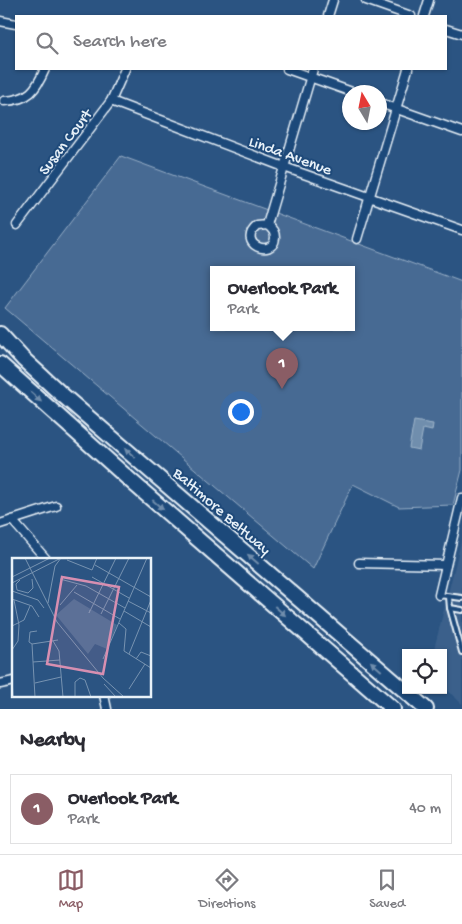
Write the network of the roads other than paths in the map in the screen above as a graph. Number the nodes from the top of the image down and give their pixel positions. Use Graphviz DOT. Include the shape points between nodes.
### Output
graph roads {
  1 [pos="333,0"];
  2 [pos="366,0"];
  3 [pos="429,0"];
  4 [pos="328,15"];
  5 [pos="409,15"];
  6 [pos="424,15"];
  7 [pos="0,21"];
  8 [pos="15,24"];
  9 [pos="447,29"];
  10 [pos="462,34"];
  11 [pos="43,70"];
  12 [pos="125,70"];
  13 [pos="290,70"];
  14 [pos="313,70"];
  15 [pos="408,70"];
  16 [pos="310,77"];
  17 [pos="342,88"];
  18 [pos="111,101"];
  19 [pos="4,102"];
  20 [pos="387,106"];
  21 [pos="396,109"];
  22 [pos="462,132"];
  23 [pos="284,167"];
  24 [pos="370,197"];
  25 [pos="17,225"];
  26 [pos="267,225"];
  27 [pos="462,230"];
  28 [pos="357,239"];
  29 [pos="0,334"];
  30 [pos="0,364"];
  31 [pos="462,502"];
  32 [pos="56,506"];
  33 [pos="12,520"];
  34 [pos="0,524"];
  35 [pos="456,524"];
  36 [pos="462,531"];
  37 [pos="45,558"];
  38 [pos="359,564"];
  39 [pos="446,565"];
  40 [pos="439,595"];
  41 [pos="450,597"];
  42 [pos="462,598"];
  43 [pos="450,608"];
  44 [pos="462,610"];
  45 [pos="462,652"];
  46 [pos="104,696"];
  47 [pos="107,709"];
  48 [pos="393,709"];
  49 [pos="426,709"];
  1 -- 4 [label="street"];
  2 -- 5 [label="street"];
  3 -- 6 [label="street"];
  7 -- 8 [label="street"];
  9 -- 10 [label="street"];
  11 -- 19 [label="street" via="30,94 23,99"];
  12 -- 18 [label="street, Susan Court"];
  13 -- 16 [label="street"];
  14 -- 16 [label="street"];
  15 -- 21 [label="street"];
  16 -- 17 [label="street"];
  16 -- 23 [label="street"];
  18 -- 23 [label="street, Linda Avenue"];
  18 -- 25 [label="street, Susan Court"];
  20 -- 21 [label="street"];
  21 -- 22 [label="street"];
  21 -- 24 [label="street"];
  23 -- 24 [label="street, Linda Avenue"];
  23 -- 26 [label="street"];
  24 -- 27 [label="street, Linda Avenue"];
  24 -- 28 [label="street"];
  49 -- 29 [label="highway, Baltimore Beltway, one-way" via="59,392"];
  30 -- 48 [label="highway, one-way"];
  31 -- 35 [label="street"];
  32 -- 33 [label="street"];
  33 -- 34 [label="street"];
  33 -- 37 [label="street"];
  35 -- 36 [label="lane"];
  35 -- 39 [label="street"];
  38 -- 39 [label="street"];
  39 -- 40 [label="street"];
  40 -- 41 [label="lane"];
  41 -- 42 [label="lane"];
  41 -- 43 [label="lane"];
  43 -- 44 [label="lane"];
  43 -- 45 [label="lane"];
  46 -- 47 [label="street"];
}
